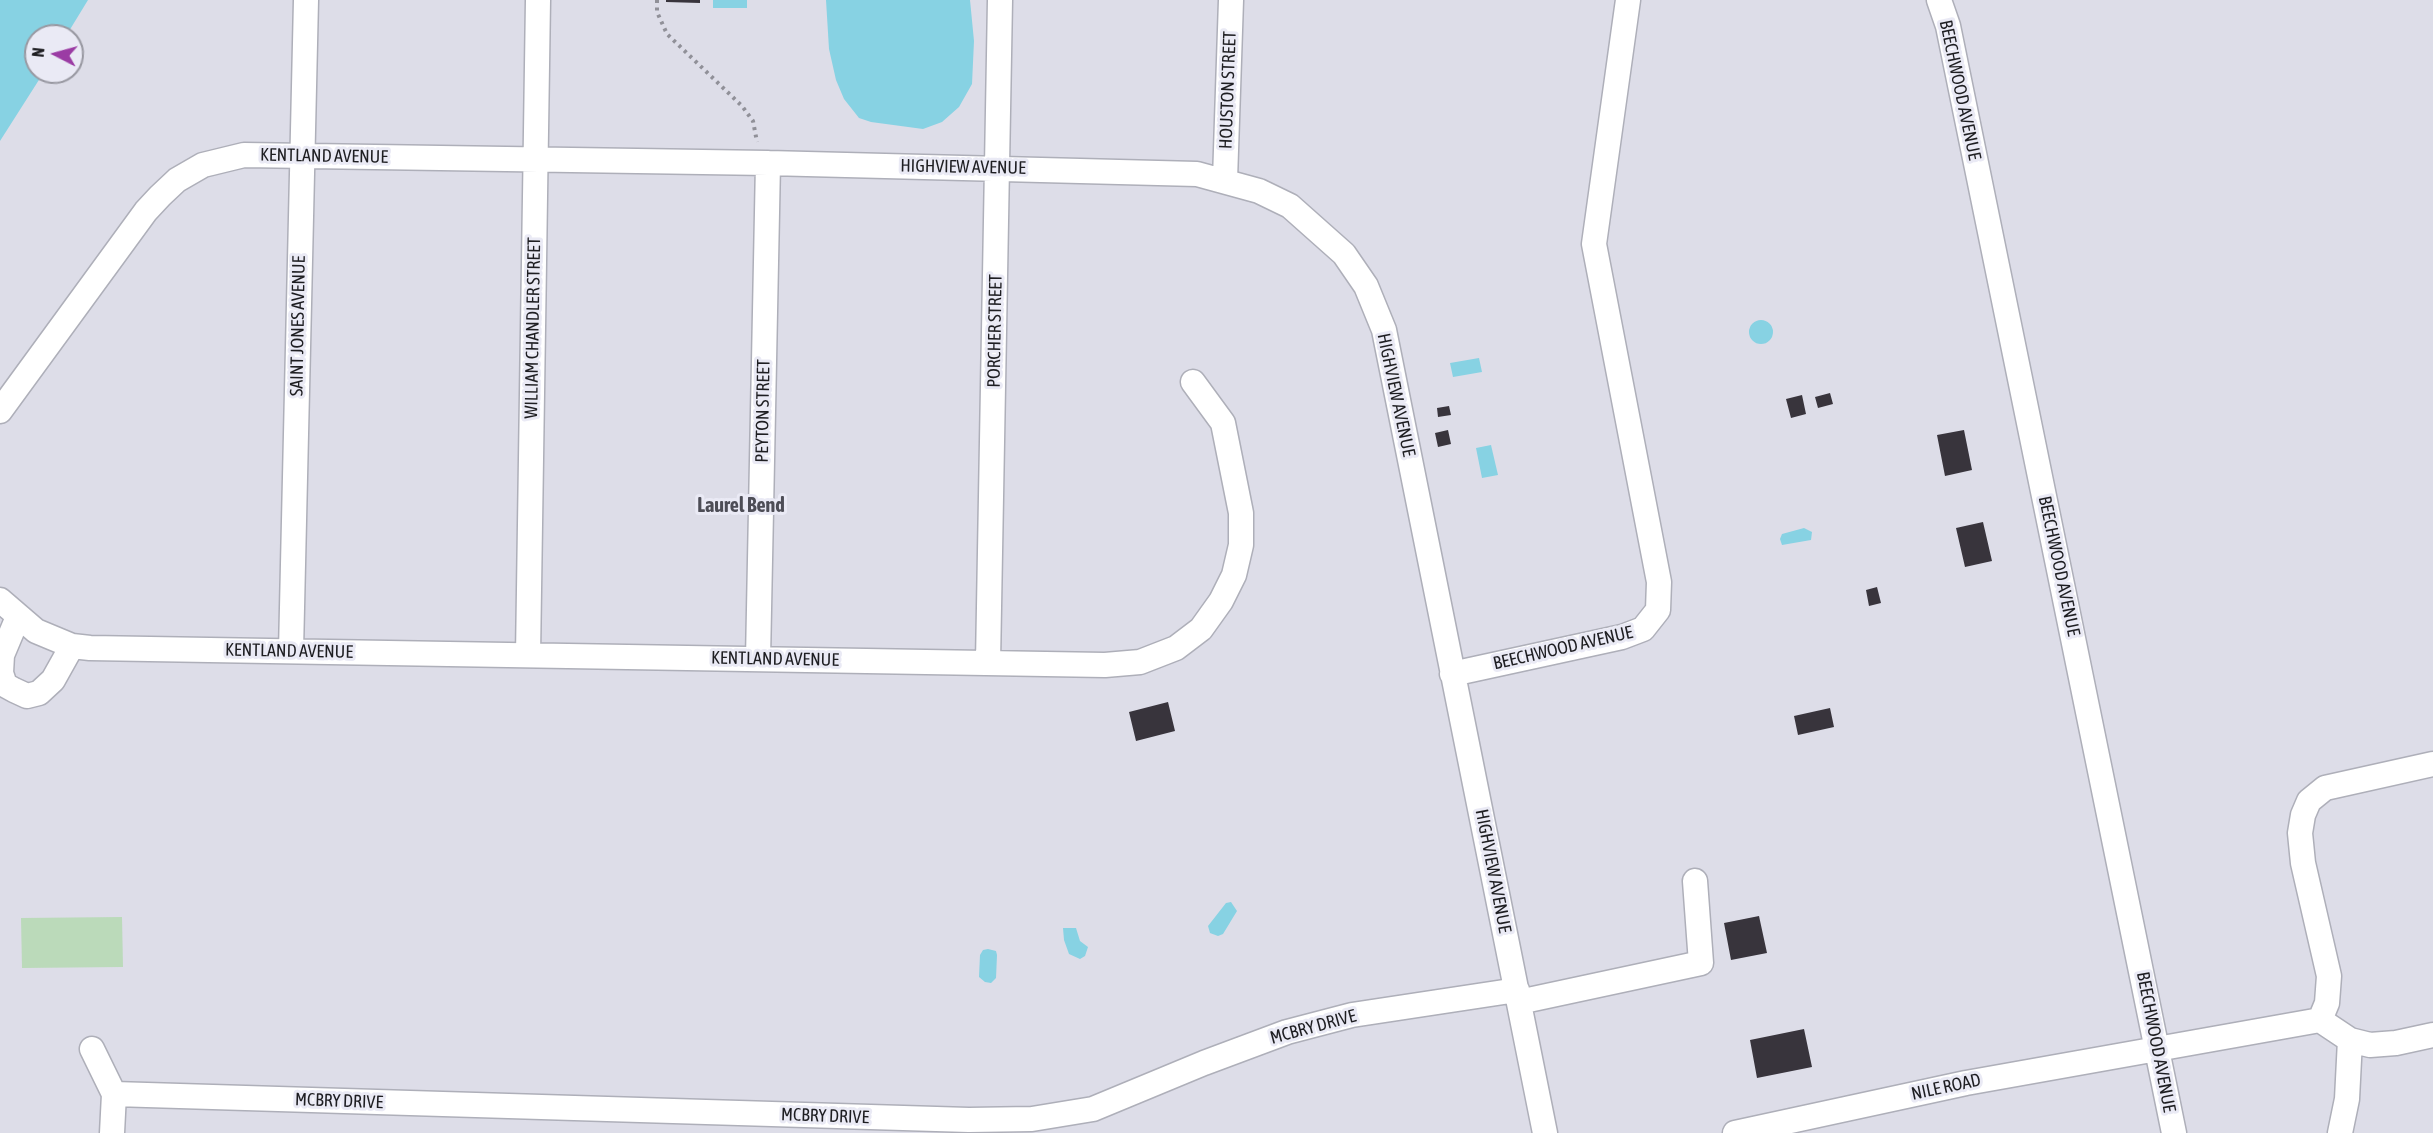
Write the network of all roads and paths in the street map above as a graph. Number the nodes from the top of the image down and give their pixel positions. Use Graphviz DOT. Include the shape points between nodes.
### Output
graph roads {
  1 [pos="306,0"];
  2 [pos="538,0"];
  3 [pos="657,0"];
  4 [pos="1000,0"];
  5 [pos="1231,0"];
  6 [pos="1628,0"];
  7 [pos="1939,0"];
  8 [pos="302,155"];
  9 [pos="762,155"];
  10 [pos="536,160"];
  11 [pos="998,168"];
  12 [pos="1224,180"];
  13 [pos="1194,382"];
  14 [pos="0,411"];
  15 [pos="0,600"];
  16 [pos="18,617"];
  17 [pos="72,646"];
  18 [pos="291,651"];
  19 [pos="528,655"];
  20 [pos="758,659"];
  21 [pos="988,662"];
  22 [pos="1452,674"];
  23 [pos="2433,764"];
  24 [pos="1695,881"];
  25 [pos="1518,996"];
  26 [pos="2320,1020"];
  27 [pos="2433,1035"];
  28 [pos="2350,1040"];
  29 [pos="2158,1048"];
  30 [pos="92,1049"];
  31 [pos="114,1094"];
  32 [pos="112,1133"];
  33 [pos="1545,1133"];
  34 [pos="1735,1133"];
  35 [pos="2174,1133"];
  36 [pos="2340,1133"];
  1 -- 8 [label="street, SAINT JONES AVENUE"];
  2 -- 10 [label="street, WILLIAM CHANDLER STREET"];
  3 -- 9 [label="path" via="657,12 667,34 753,121"];
  4 -- 11 [label="street, PORCHER STREET"];
  5 -- 12 [label="street, HOUSTON STREET"];
  6 -- 22 [label="street, BEECHWOOD AVENUE" via="1594,244 1659,582 1658,610 1643,628 1622,637"];
  7 -- 29 [label="street, BEECHWOOD AVENUE" via="1948,26"];
  8 -- 10 [label="street, KENTLAND AVENUE"];
  8 -- 14 [label="street, KENTLAND AVENUE" via="244,155 203,165 177,180 146,211"];
  8 -- 18 [label="street, SAINT JONES AVENUE"];
  9 -- 10 [label="street, KENTLAND AVENUE"];
  9 -- 11 [label="street, HIGHVIEW AVENUE"];
  9 -- 20 [label="street, PEYTON STREET"];
  10 -- 19 [label="street, WILLIAM CHANDLER STREET"];
  11 -- 12 [label="street, HIGHVIEW AVENUE" via="1197,174"];
  11 -- 21 [label="street, PORCHER STREET"];
  12 -- 22 [label="street, HIGHVIEW AVENUE" via="1290,206 1344,254 1366,286 1384,330"];
  13 -- 21 [label="street, KENTLAND AVENUE" via="1223,423 1241,513 1241,545 1234,575 1201,629 1176,648 1140,662"];
  15 -- 16 [label="street, KENTLAND AVENUE"];
  16 -- 17 [label="street, KENTLAND AVENUE" via="36,631"];
  16 -- 17 [label="street" via="2,655 1,673 5,685 14,690 27,696 39,693 53,680"];
  17 -- 18 [label="street, KENTLAND AVENUE"];
  18 -- 19 [label="street, KENTLAND AVENUE"];
  19 -- 20 [label="street, KENTLAND AVENUE"];
  20 -- 21 [label="street, KENTLAND AVENUE"];
  22 -- 25 [label="street, HIGHVIEW AVENUE"];
  23 -- 26 [label="street" via="2325,788 2309,801 2303,814 2303,863 2329,976 2327,1003"];
  24 -- 25 [label="street, MCBRY DRIVE" via="1701,963"];
  25 -- 31 [label="street, MCBRY DRIVE" via="1352,1015 1287,1032 1093,1109 1032,1119"];
  25 -- 33 [label="street, HIGHVIEW AVENUE"];
  26 -- 28 [label="street"];
  26 -- 29 [label="street, NILE ROAD"];
  27 -- 28 [label="street" via="2370,1045"];
  28 -- 36 [label="street" via="2347,1099"];
  29 -- 34 [label="street, NILE ROAD" via="1966,1083"];
  29 -- 35 [label="street, BEECHWOOD AVENUE"];
  30 -- 31 [label="street"];
  31 -- 32 [label="street"];
}
